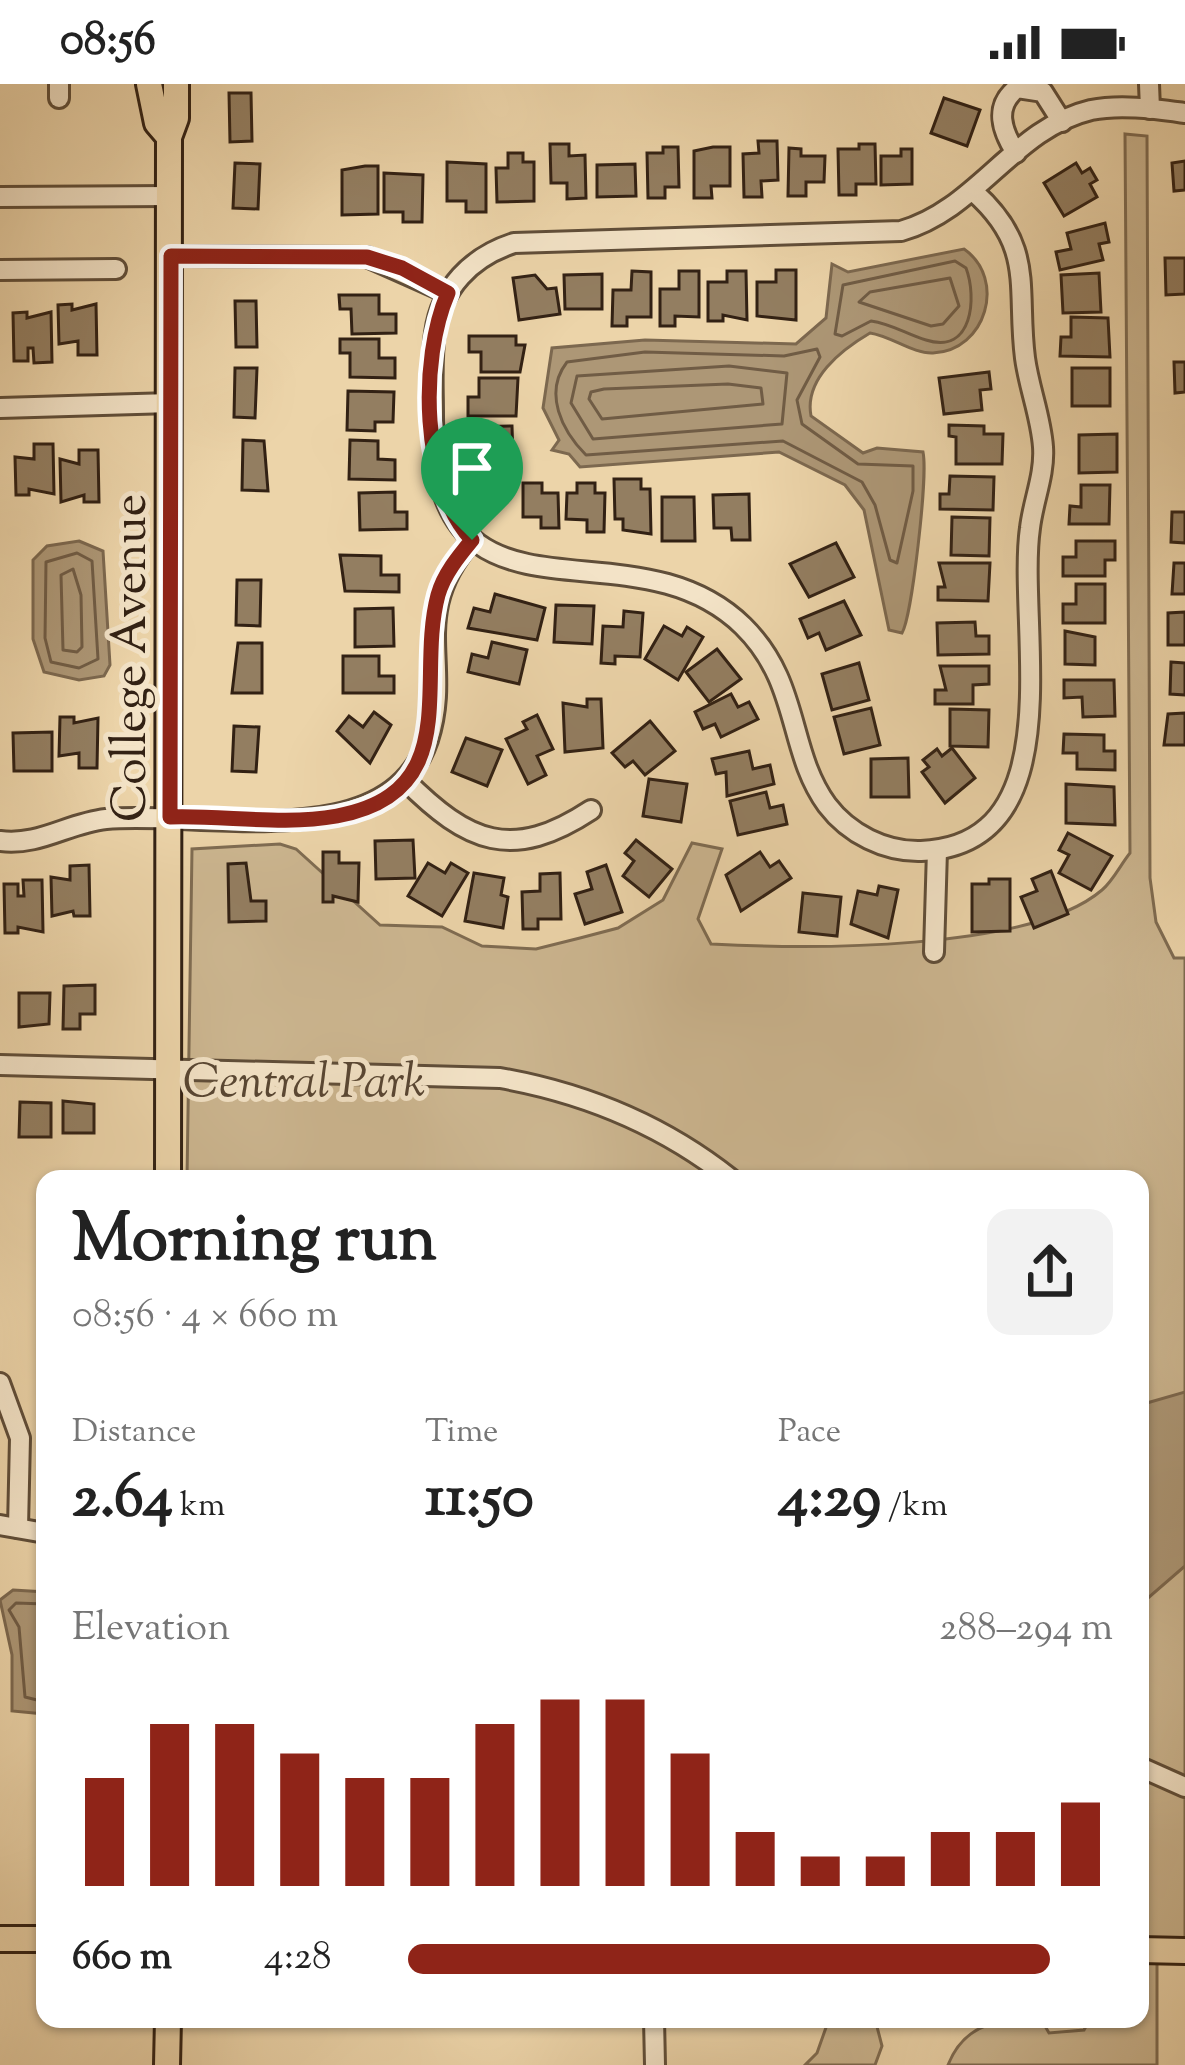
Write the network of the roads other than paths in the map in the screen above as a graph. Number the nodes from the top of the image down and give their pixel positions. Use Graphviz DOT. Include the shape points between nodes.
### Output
graph roads {
  1 [pos="149,84"];
  2 [pos="176,84"];
  3 [pos="1150,85"];
  4 [pos="1150,109"];
  5 [pos="1185,113"];
  6 [pos="1062,122"];
  7 [pos="169,137"];
  8 [pos="1016,153"];
  9 [pos="974,193"];
  10 [pos="171,196"];
  11 [pos="0,197"];
  12 [pos="171,256"];
  13 [pos="116,269"];
  14 [pos="0,270"];
  15 [pos="448,293"];
  16 [pos="172,403"];
  17 [pos="0,408"];
  18 [pos="472,540"];
  19 [pos="405,780"];
  20 [pos="591,810"];
  21 [pos="170,817"];
  22 [pos="0,842"];
  23 [pos="937,850"];
  24 [pos="934,952"];
  25 [pos="0,1065"];
  26 [pos="168,1070"];
  27 [pos="168,1170"];
  28 [pos="718,1170"];
  29 [pos="0,1383"];
  30 [pos="9,1527"];
  31 [pos="1149,1771"];
  32 [pos="1185,1787"];
  33 [pos="0,1939"];
  34 [pos="36,1939"];
  35 [pos="1149,1950"];
  36 [pos="1185,1951"];
  37 [pos="167,2028"];
  38 [pos="655,2028"];
  39 [pos="167,2065"];
  40 [pos="655,2065"];
  1 -- 7 [label="main road, College Avenue"];
  2 -- 7 [label="main road, College Avenue"];
  3 -- 4 [label="street"];
  4 -- 5 [label="street"];
  4 -- 6 [label="street" via="1093,110"];
  6 -- 8 [label="street"];
  6 -- 8 [label="street" via="1043,92 1017,88 1004,100 1002,118"];
  7 -- 10 [label="main road, College Avenue"];
  8 -- 9 [label="street"];
  9 -- 15 [label="street" via="936,219 879,234 514,243 477,260"];
  9 -- 23 [label="street" via="1009,233 1022,266 1025,362 1043,448 1029,542 1028,738 1020,782 1000,813 970,838"];
  10 -- 11 [label="street"];
  10 -- 12 [label="main road, College Avenue"];
  12 -- 15 [label="street" via="367,257"];
  12 -- 16 [label="main road, College Avenue"];
  13 -- 14 [label="street"];
  15 -- 18 [label="street" via="434,338 435,476"];
  16 -- 17 [label="street"];
  16 -- 21 [label="main road, College Avenue"];
  18 -- 19 [label="street" via="439,591 431,727"];
  18 -- 23 [label="street" via="523,565 646,578 708,599 777,669 812,778 838,818 892,848"];
  19 -- 20 [label="street" via="458,827 492,840 547,836"];
  19 -- 21 [label="street" via="363,809 327,818"];
  21 -- 22 [label="street" via="101,820 32,843"];
  21 -- 26 [label="main road, College Avenue"];
  23 -- 24 [label="street"];
  25 -- 26 [label="street"];
  26 -- 27 [label="main road, College Avenue"];
  26 -- 28 [label="street" via="445,1073 519,1082 625,1114"];
  29 -- 30 [label="street" via="20,1438"];
  31 -- 32 [label="street"];
  33 -- 34 [label="main road"];
  35 -- 36 [label="main road"];
  37 -- 39 [label="main road"];
  38 -- 40 [label="street"];
}
